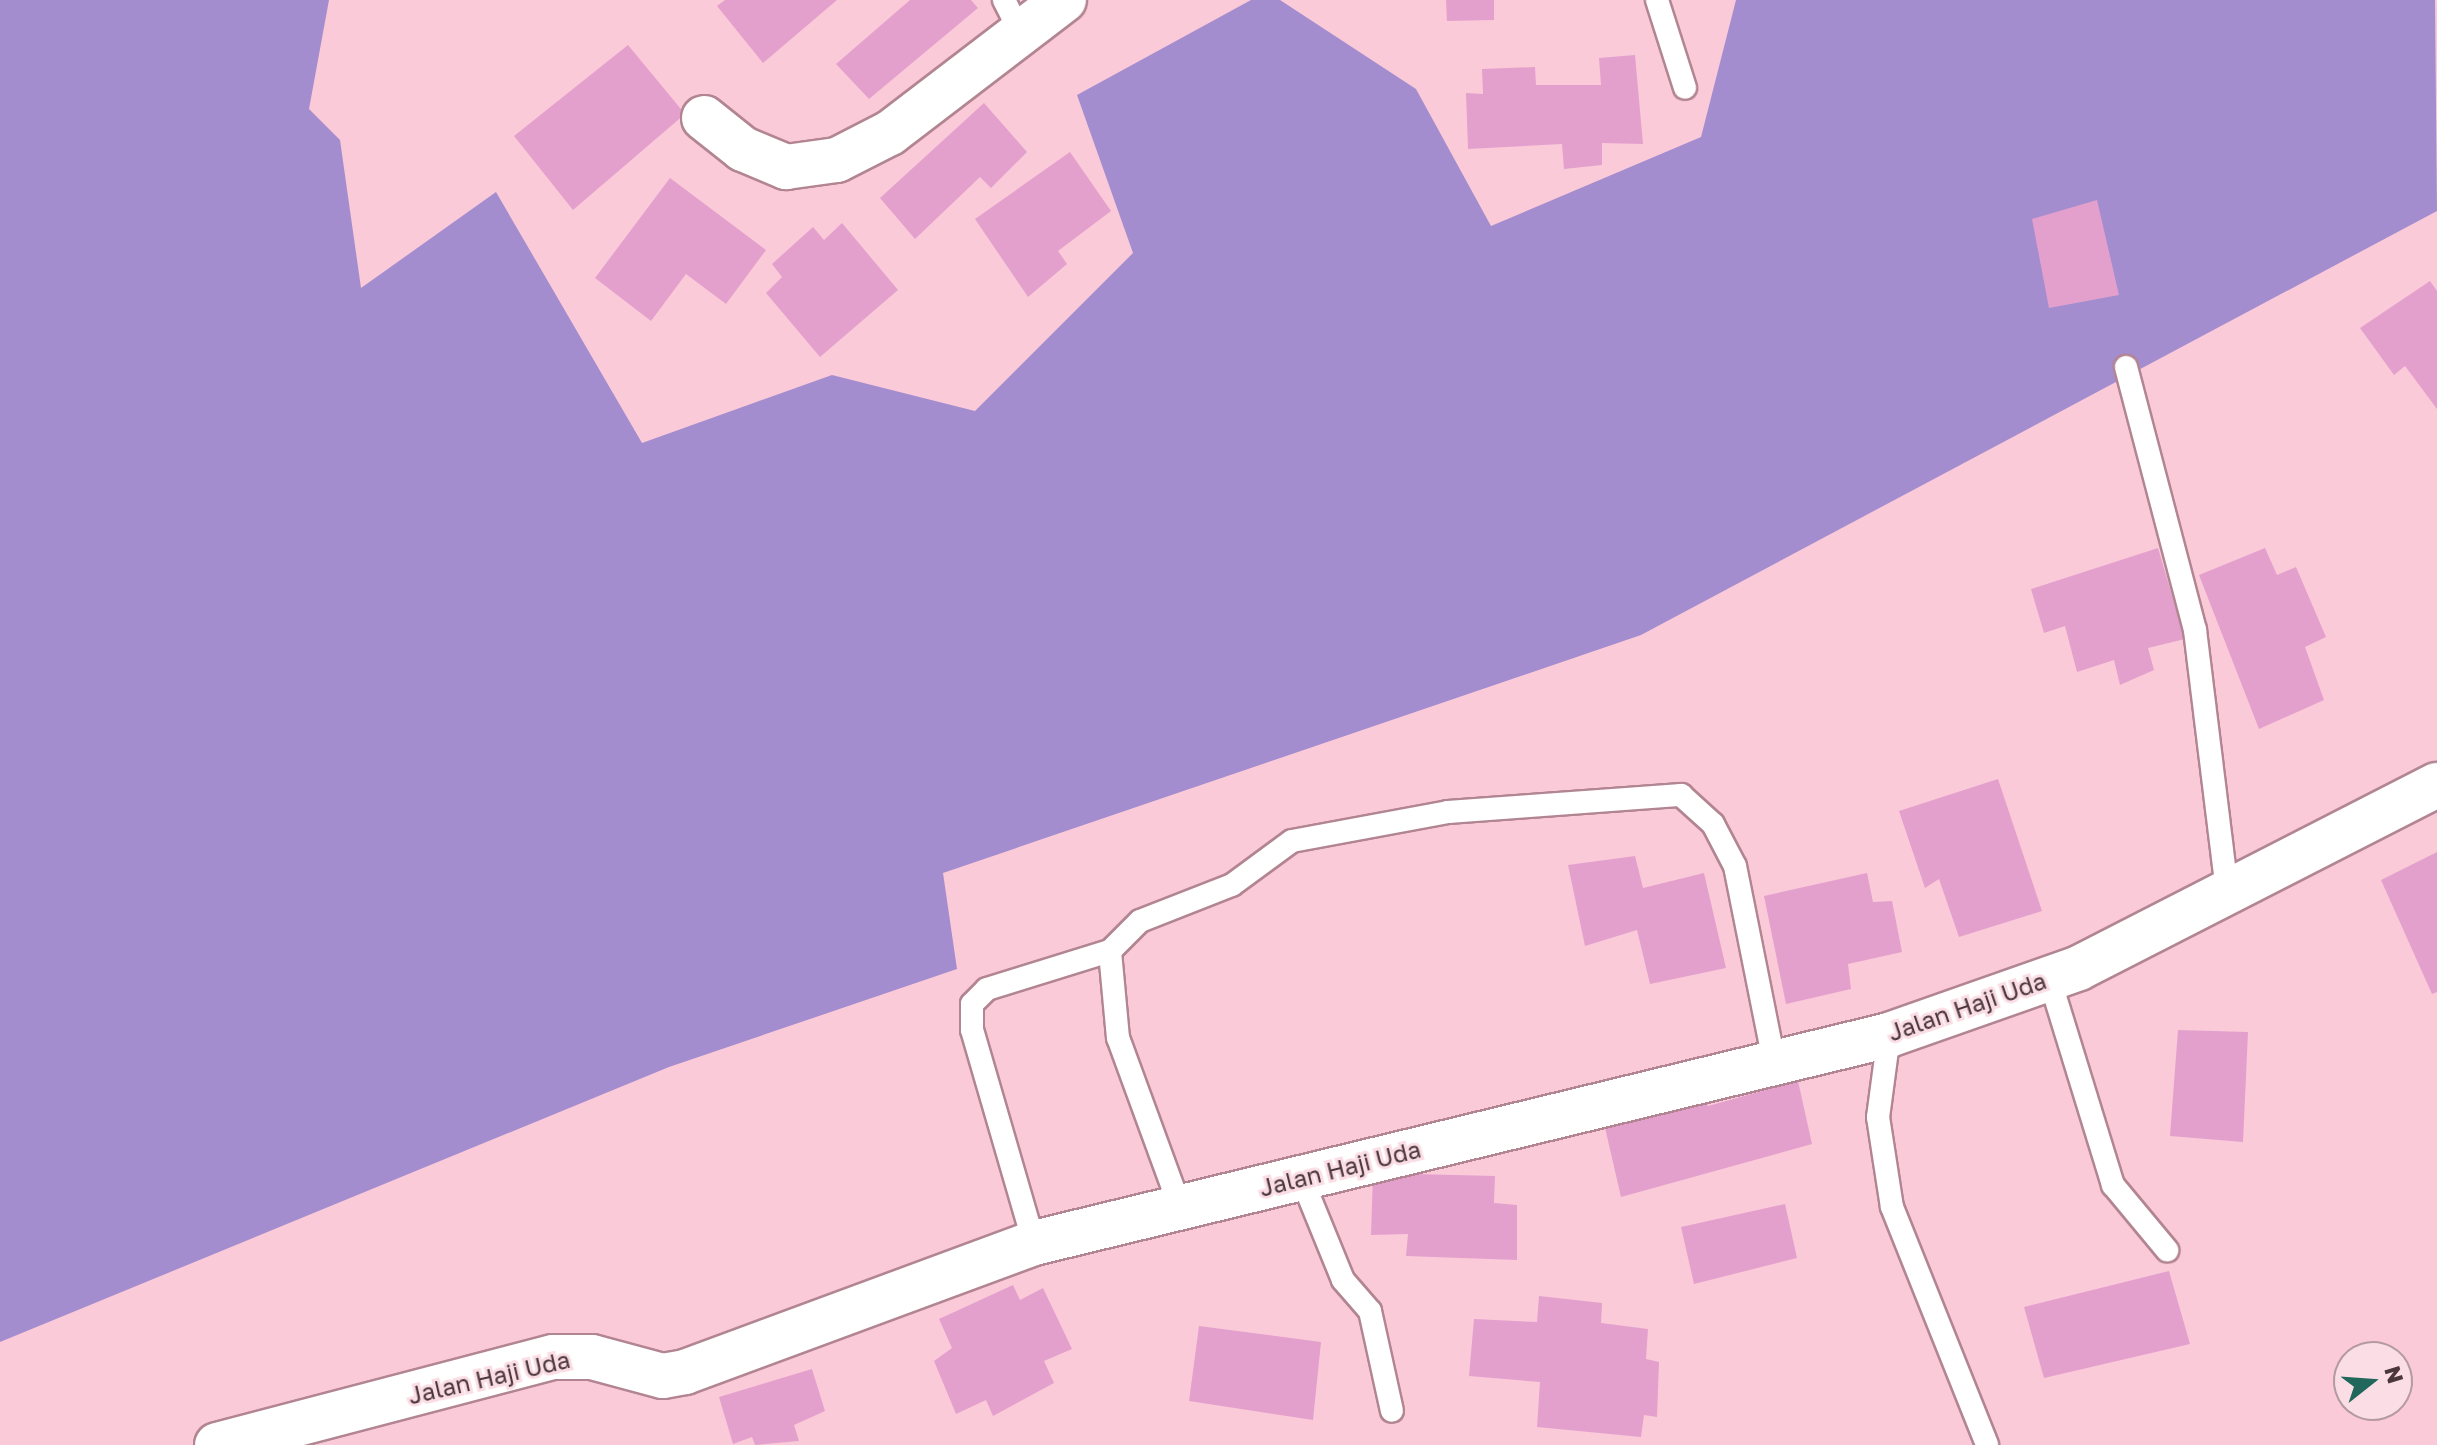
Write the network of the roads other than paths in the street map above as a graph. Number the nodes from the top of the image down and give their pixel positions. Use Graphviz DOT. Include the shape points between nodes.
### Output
graph roads {
  1 [pos="1064,0"];
  2 [pos="1657,0"];
  3 [pos="1012,16"];
  4 [pos="1685,88"];
  5 [pos="704,118"];
  6 [pos="2126,367"];
  7 [pos="2437,785"];
  8 [pos="2227,892"];
  9 [pos="1110,951"];
  10 [pos="2049,977"];
  11 [pos="1889,1035"];
  12 [pos="1774,1061"];
  13 [pos="1301,1177"];
  14 [pos="1180,1207"];
  15 [pos="1034,1243"];
  16 [pos="2167,1250"];
  17 [pos="1392,1411"];
  18 [pos="217,1445"];
  19 [pos="1987,1445"];
  1 -- 3 [label="street"];
  2 -- 4 [label="lane"];
  3 -- 5 [label="street" via="890,133 837,160 786,167 743,149"];
  6 -- 8 [label="lane" via="2195,630"];
  7 -- 8 [label="street, Jalan Haji Uda"];
  8 -- 10 [label="street, Jalan Haji Uda" via="2079,968"];
  9 -- 12 [label="lane" via="1140,921 1232,885 1292,841 1448,812 1681,795 1713,824 1735,866"];
  9 -- 14 [label="lane" via="1118,1038"];
  9 -- 15 [label="lane" via="987,989 972,1004 972,1030"];
  10 -- 11 [label="street, Jalan Haji Uda"];
  10 -- 16 [label="lane" via="2113,1185"];
  11 -- 12 [label="street, Jalan Haji Uda"];
  11 -- 19 [label="lane" via="1878,1117 1892,1207"];
  12 -- 13 [label="street, Jalan Haji Uda"];
  13 -- 14 [label="street, Jalan Haji Uda"];
  13 -- 17 [label="lane" via="1343,1280 1370,1311"];
  14 -- 15 [label="street, Jalan Haji Uda"];
  15 -- 18 [label="street, Jalan Haji Uda" via="685,1372 663,1376 592,1357 553,1357"];
}
